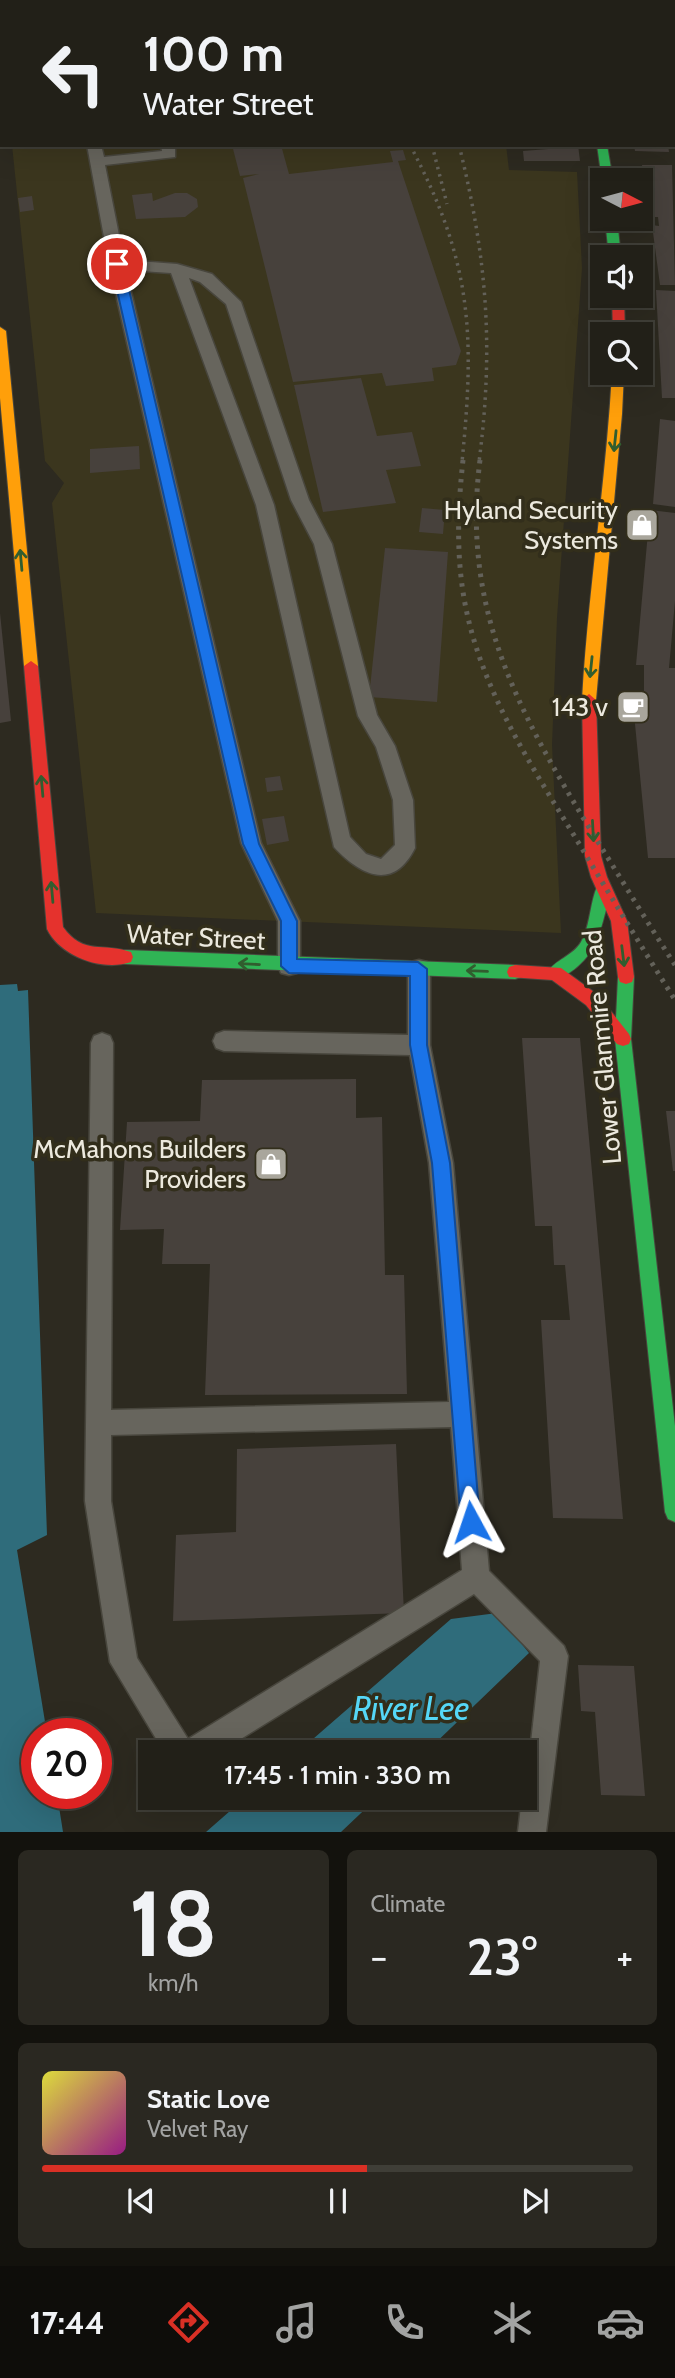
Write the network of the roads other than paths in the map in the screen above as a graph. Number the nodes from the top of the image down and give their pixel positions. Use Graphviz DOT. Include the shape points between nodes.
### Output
graph roads {
  1 [pos="168,147"];
  2 [pos="602,147"];
  3 [pos="95,154"];
  4 [pos="606,168"];
  5 [pos="117,264"];
  6 [pos="177,270"];
  7 [pos="0,331"];
  8 [pos="618,385"];
  9 [pos="603,892"];
  10 [pos="289,966"];
  11 [pos="418,969"];
  12 [pos="555,973"];
  13 [pos="623,1039"];
  14 [pos="224,1041"];
  15 [pos="102,1043"];
  16 [pos="419,1045"];
  17 [pos="460,1414"];
  18 [pos="99,1423"];
  19 [pos="675,1512"];
  20 [pos="476,1577"];
  21 [pos="173,1740"];
  22 [pos="213,1740"];
  23 [pos="532,1832"];
  1 -- 3 [label="lane" via="170,154"];
  2 -- 4 [label="highway"];
  3 -- 5 [label="lane"];
  5 -- 6 [label="lane"];
  5 -- 10 [label="lane" via="251,844 289,921"];
  6 -- 6 [label="lane" via="206,278 233,302 300,500 323,544 368,716 385,746 403,800 405,848 384,869 359,860 341,841 265,505"];
  10 -- 7 [label="highway, Water Street, one-way" via="93,956 72,951 55,929"];
  8 -- 9 [label="highway, Lower Glanmire Road, one-way" via="589,685 594,862"];
  9 -- 12 [label="highway" via="596,907 595,939 588,952"];
  9 -- 13 [label="highway, Lower Glanmire Road, one-way" via="614,908 623,950 629,1007"];
  10 -- 11 [label="highway, Water Street"];
  12 -- 11 [label="highway, Water Street, one-way"];
  11 -- 16 [label="lane"];
  12 -- 13 [label="highway" via="592,1000"];
  13 -- 19 [label="highway, Lower Glanmire Road"];
  14 -- 16 [label="lane"];
  15 -- 18 [label="lane"];
  16 -- 17 [label="lane" via="441,1163"];
  17 -- 18 [label="lane"];
  17 -- 20 [label="lane"];
  18 -- 21 [label="lane" via="98,1501 124,1662"];
  20 -- 22 [label="lane"];
  20 -- 23 [label="lane" via="554,1656"];
}
